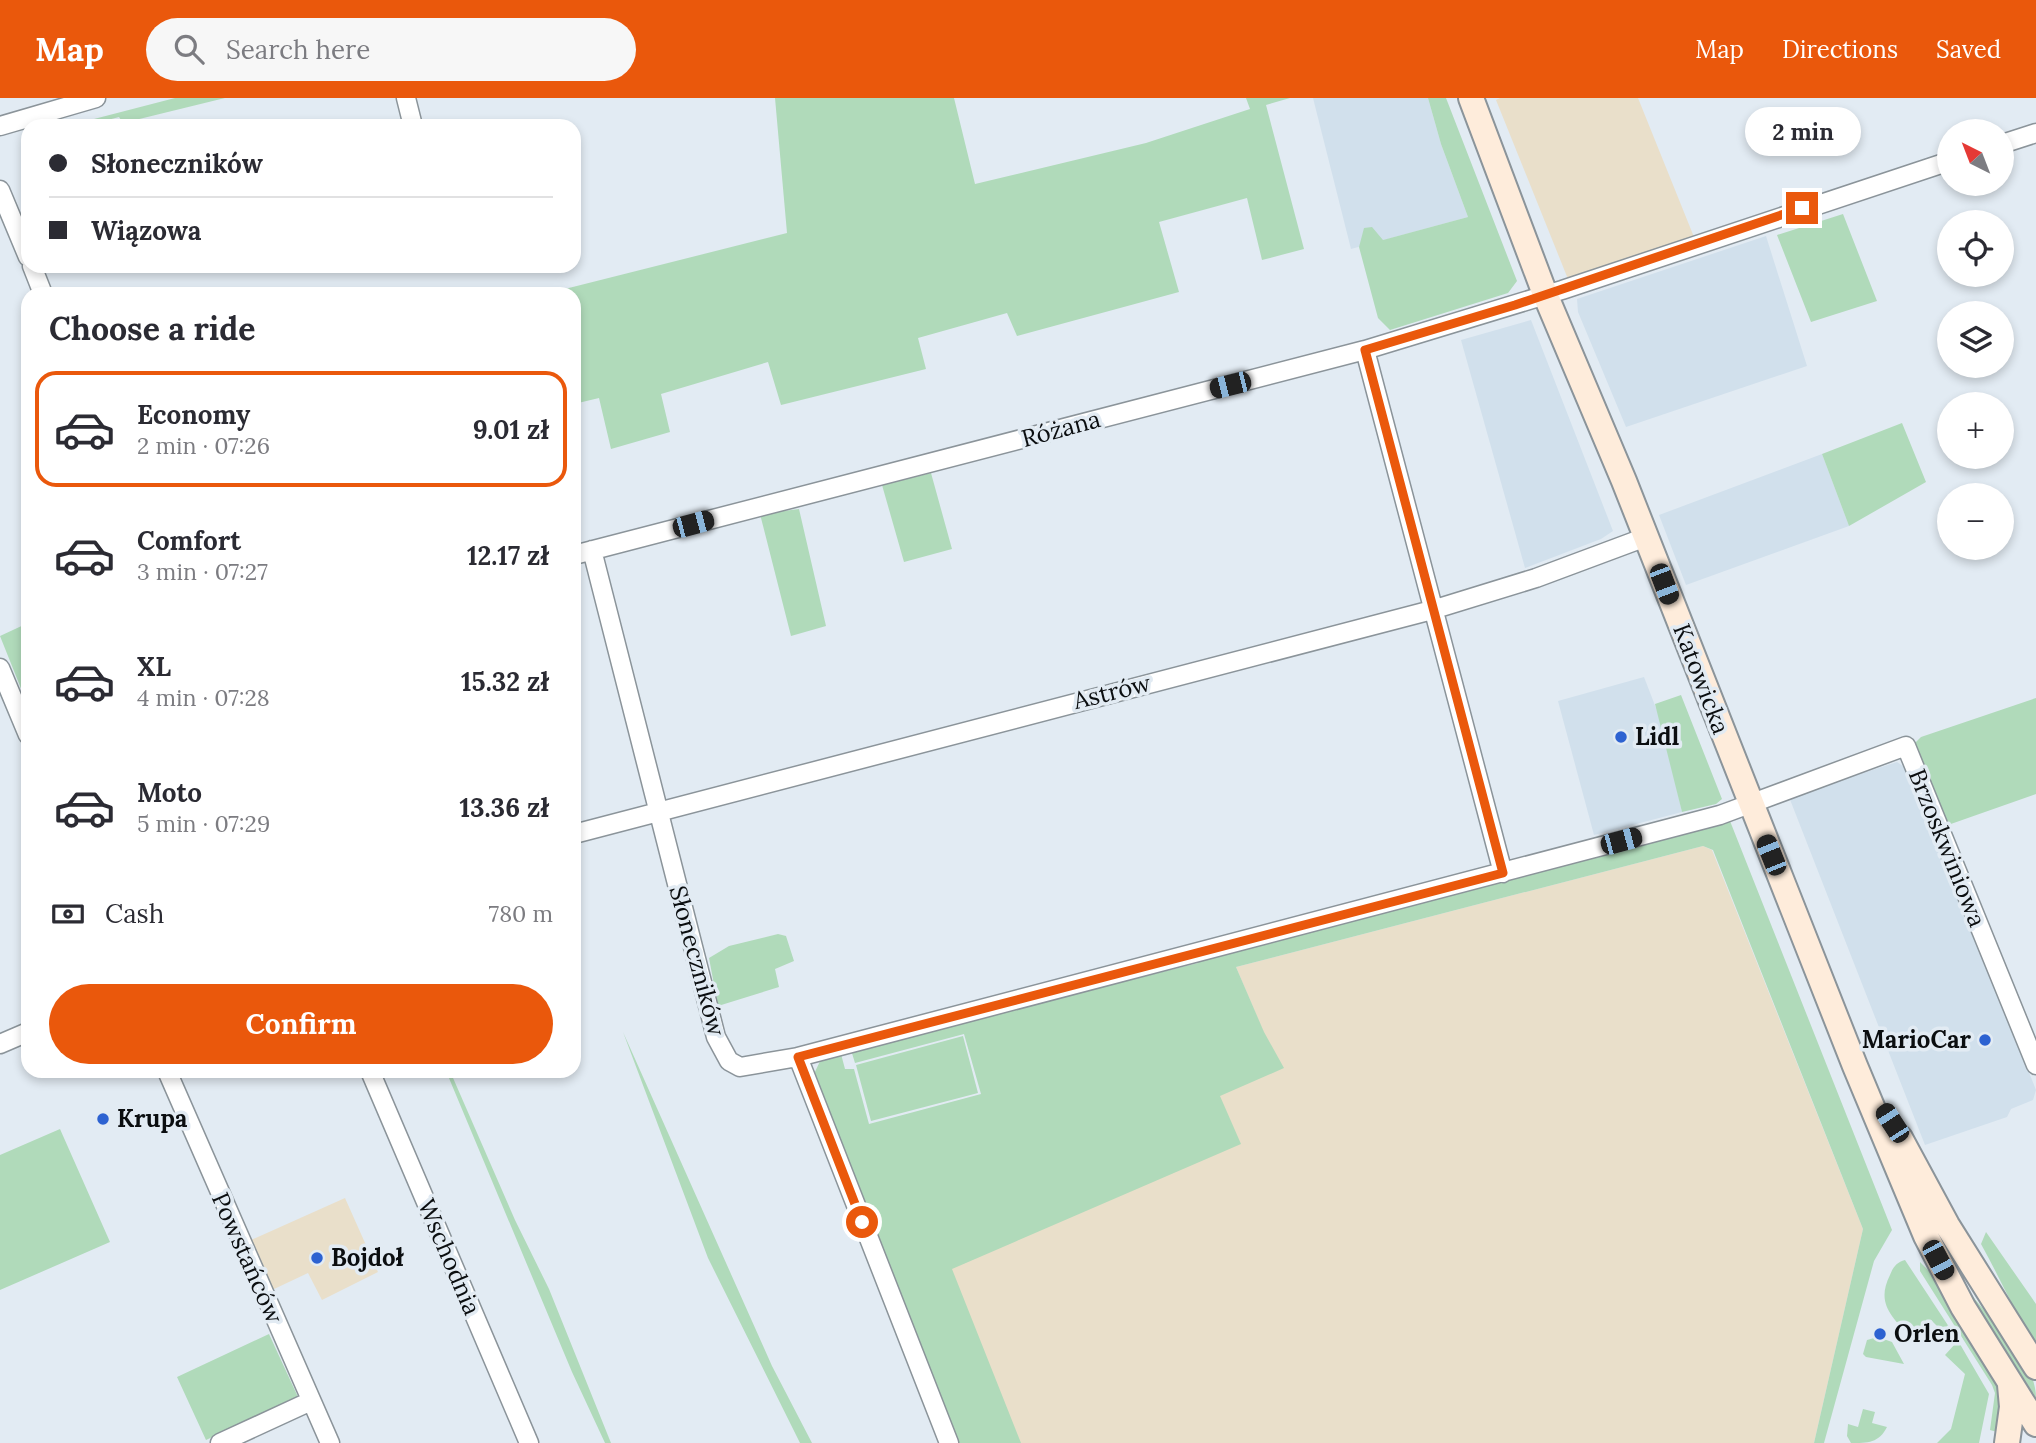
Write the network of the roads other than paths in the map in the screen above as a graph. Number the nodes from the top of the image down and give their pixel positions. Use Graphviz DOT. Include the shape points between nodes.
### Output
graph roads {
  1 [pos="96,98"];
  2 [pos="406,98"];
  3 [pos="1471,98"];
  4 [pos="24,119"];
  5 [pos="411,119"];
  6 [pos="21,120"];
  7 [pos="0,126"];
  8 [pos="2036,133"];
  9 [pos="2014,140"];
  10 [pos="1937,165"];
  11 [pos="0,190"];
  12 [pos="21,240"];
  13 [pos="1545,294"];
  14 [pos="1365,350"];
  15 [pos="1646,537"];
  16 [pos="592,550"];
  17 [pos="581,553"];
  18 [pos="1432,610"];
  19 [pos="0,667"];
  20 [pos="21,718"];
  21 [pos="1750,804"];
  22 [pos="658,811"];
  23 [pos="581,832"];
  24 [pos="1503,873"];
  25 [pos="21,1035"];
  26 [pos="0,1044"];
  27 [pos="798,1057"];
  28 [pos="2036,1065"];
  29 [pos="1855,1066"];
  30 [pos="170,1078"];
  31 [pos="373,1078"];
  32 [pos="2036,1367"];
  33 [pos="2009,1378"];
  34 [pos="311,1401"];
  35 [pos="2036,1424"];
  36 [pos="220,1443"];
  37 [pos="330,1443"];
  38 [pos="529,1443"];
  39 [pos="949,1443"];
  40 [pos="2007,1443"];
  1 -- 4 [label="street"];
  2 -- 5 [label="street"];
  3 -- 13 [label="main road, Katowicka"];
  6 -- 7 [label="street"];
  8 -- 9 [label="street"];
  10 -- 13 [label="street, Różana"];
  11 -- 12 [label="street"];
  13 -- 14 [label="street, Różana"];
  13 -- 15 [label="main road, Katowicka"];
  14 -- 16 [label="street, Różana"];
  14 -- 18 [label="street"];
  15 -- 18 [label="street, Astrów"];
  15 -- 21 [label="main road, Katowicka"];
  16 -- 17 [label="street, Różana"];
  16 -- 22 [label="street, Słoneczników"];
  18 -- 22 [label="street, Astrów"];
  18 -- 24 [label="street"];
  19 -- 20 [label="street"];
  21 -- 24 [label="street"];
  21 -- 28 [label="street, Brzoskwiniowa" via="1906,746"];
  21 -- 29 [label="main road, Katowicka"];
  22 -- 23 [label="street, Astrów"];
  22 -- 27 [label="street, Słoneczników" via="721,1050 740,1067"];
  24 -- 27 [label="street"];
  25 -- 26 [label="street"];
  27 -- 39 [label="street"];
  29 -- 32 [label="main road, Katowicka"];
  29 -- 33 [label="main road, Katowicka" via="1926,1236 1963,1307"];
  30 -- 34 [label="street, Powstańców"];
  31 -- 38 [label="street, Wschodnia"];
  33 -- 35 [label="main road, Katowicka"];
  33 -- 40 [label="main road" via="2012,1407"];
  34 -- 36 [label="street"];
  34 -- 37 [label="street, Powstańców"];
}
